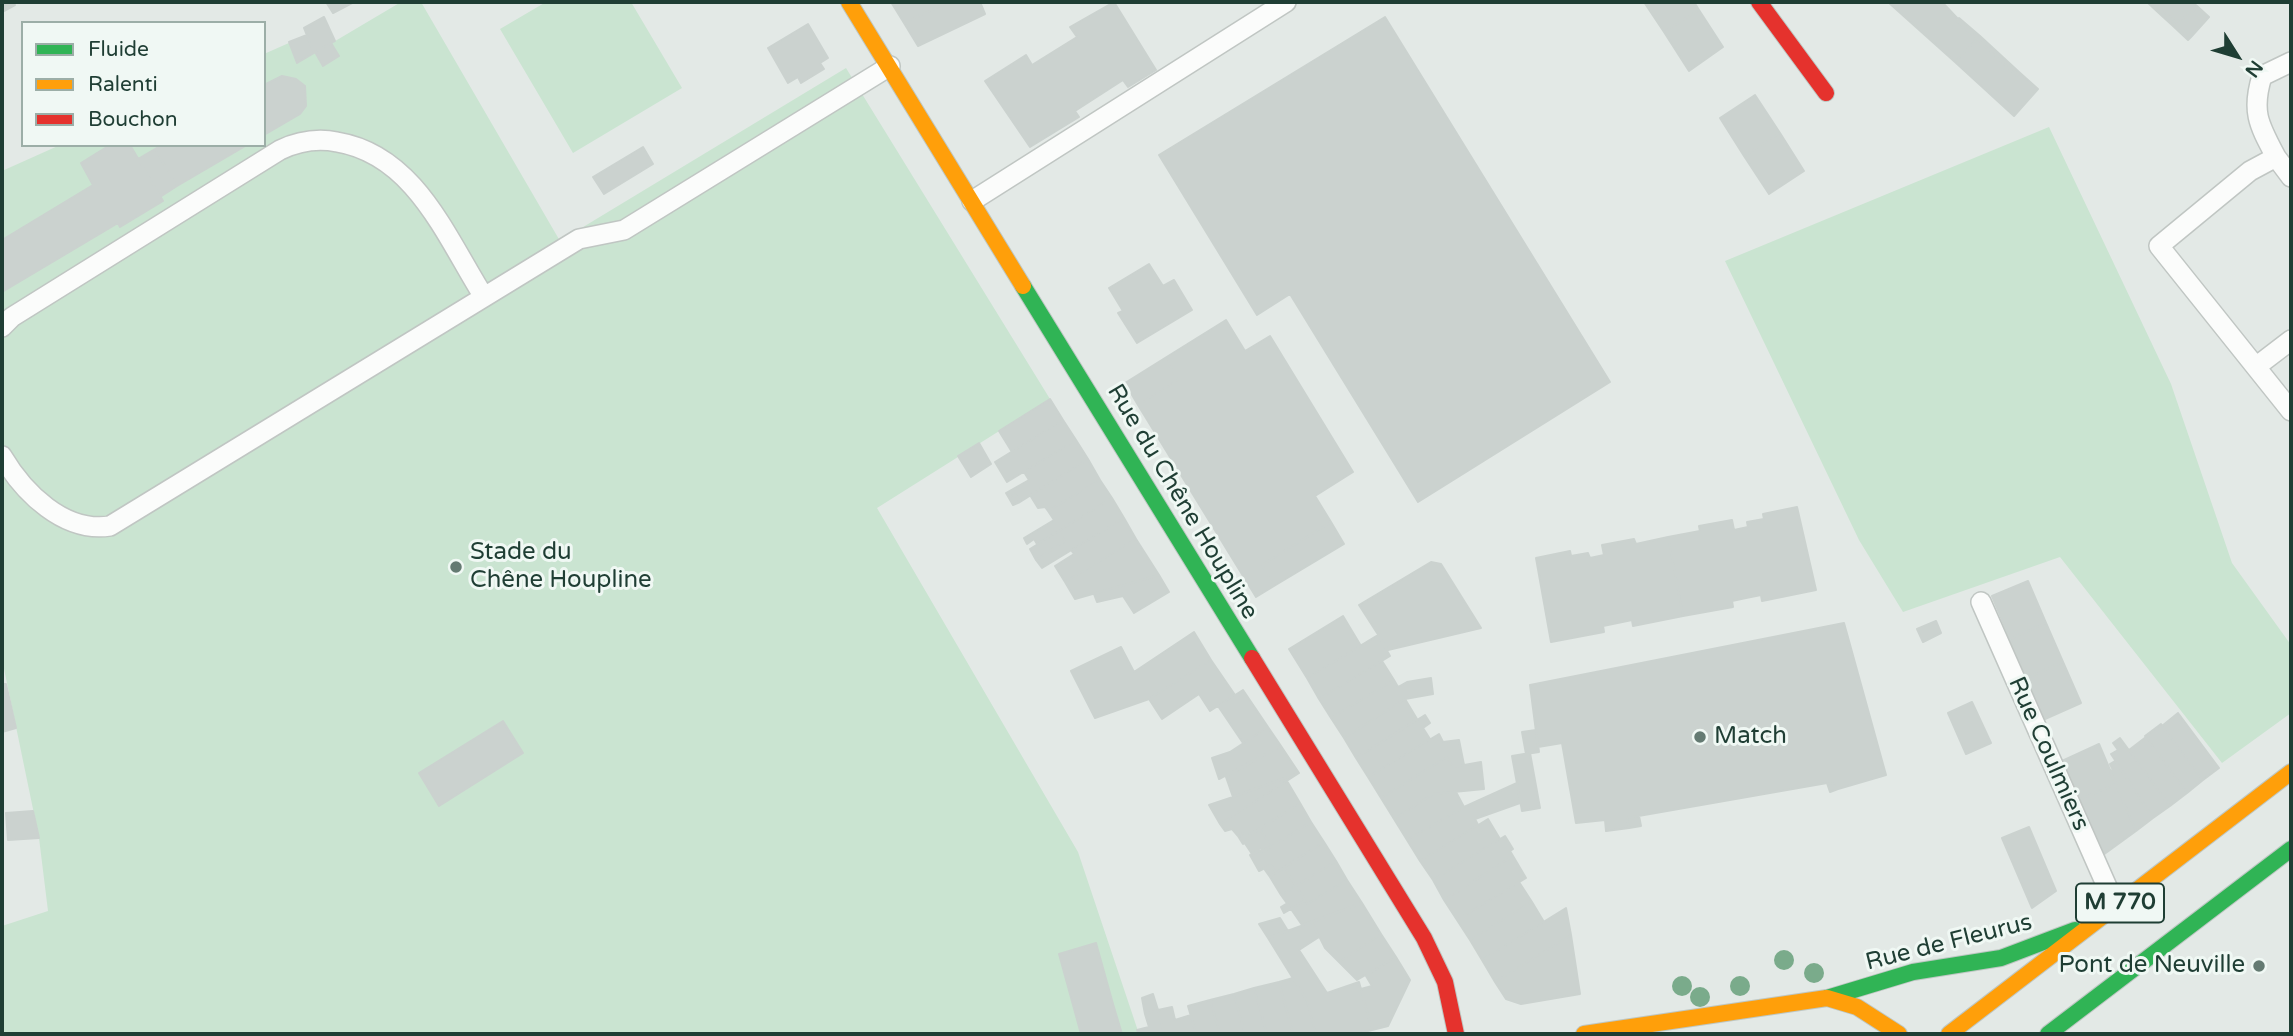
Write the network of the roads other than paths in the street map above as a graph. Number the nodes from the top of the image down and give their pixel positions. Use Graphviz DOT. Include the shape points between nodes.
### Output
graph roads {
  1 [pos="849,2"];
  2 [pos="1286,2"];
  3 [pos="1759,2"];
  4 [pos="2291,62"];
  5 [pos="890,66"];
  6 [pos="1826,93"];
  7 [pos="2276,157"];
  8 [pos="2291,177"];
  9 [pos="972,201"];
  10 [pos="484,297"];
  11 [pos="2,327"];
  12 [pos="2291,340"];
  13 [pos="2257,366"];
  14 [pos="2291,411"];
  15 [pos="2,456"];
  16 [pos="1981,602"];
  17 [pos="2291,772"];
  18 [pos="2291,849"];
  19 [pos="2116,907"];
  20 [pos="1827,998"];
  21 [pos="1456,1034"];
  22 [pos="1584,1034"];
  23 [pos="1899,1034"];
  24 [pos="1949,1034"];
  25 [pos="2048,1034"];
  1 -- 5 [label="street, Rue du Chêne Houpline"];
  2 -- 9 [label="lane"];
  3 -- 6 [label="street"];
  4 -- 7 [label="lane" via="2262,76 2255,99 2258,123"];
  5 -- 9 [label="street, Rue du Chêne Houpline"];
  5 -- 10 [label="lane" via="624,230 579,239"];
  7 -- 8 [label="lane"];
  7 -- 13 [label="lane" via="2250,171 2159,246"];
  9 -- 21 [label="street, Rue du Chêne Houpline" via="1424,938 1445,982"];
  10 -- 11 [label="lane" via="417,190 396,167 357,146 309,140 280,150"];
  10 -- 15 [label="lane" via="110,526 82,525 47,508 16,479"];
  12 -- 13 [label="lane"];
  13 -- 14 [label="lane"];
  16 -- 19 [label="lane, Rue Coulmiers"];
  17 -- 19 [label="street, M 770"];
  18 -- 25 [label="street, M 770"];
  19 -- 20 [label="street, Rue de Fleurus" via="2022,952 1913,972"];
  19 -- 24 [label="street, M 770"];
  20 -- 22 [label="street, Rue de Fleurus"];
  20 -- 23 [label="street, Rue de Fleurus" via="1857,1007"];
}
